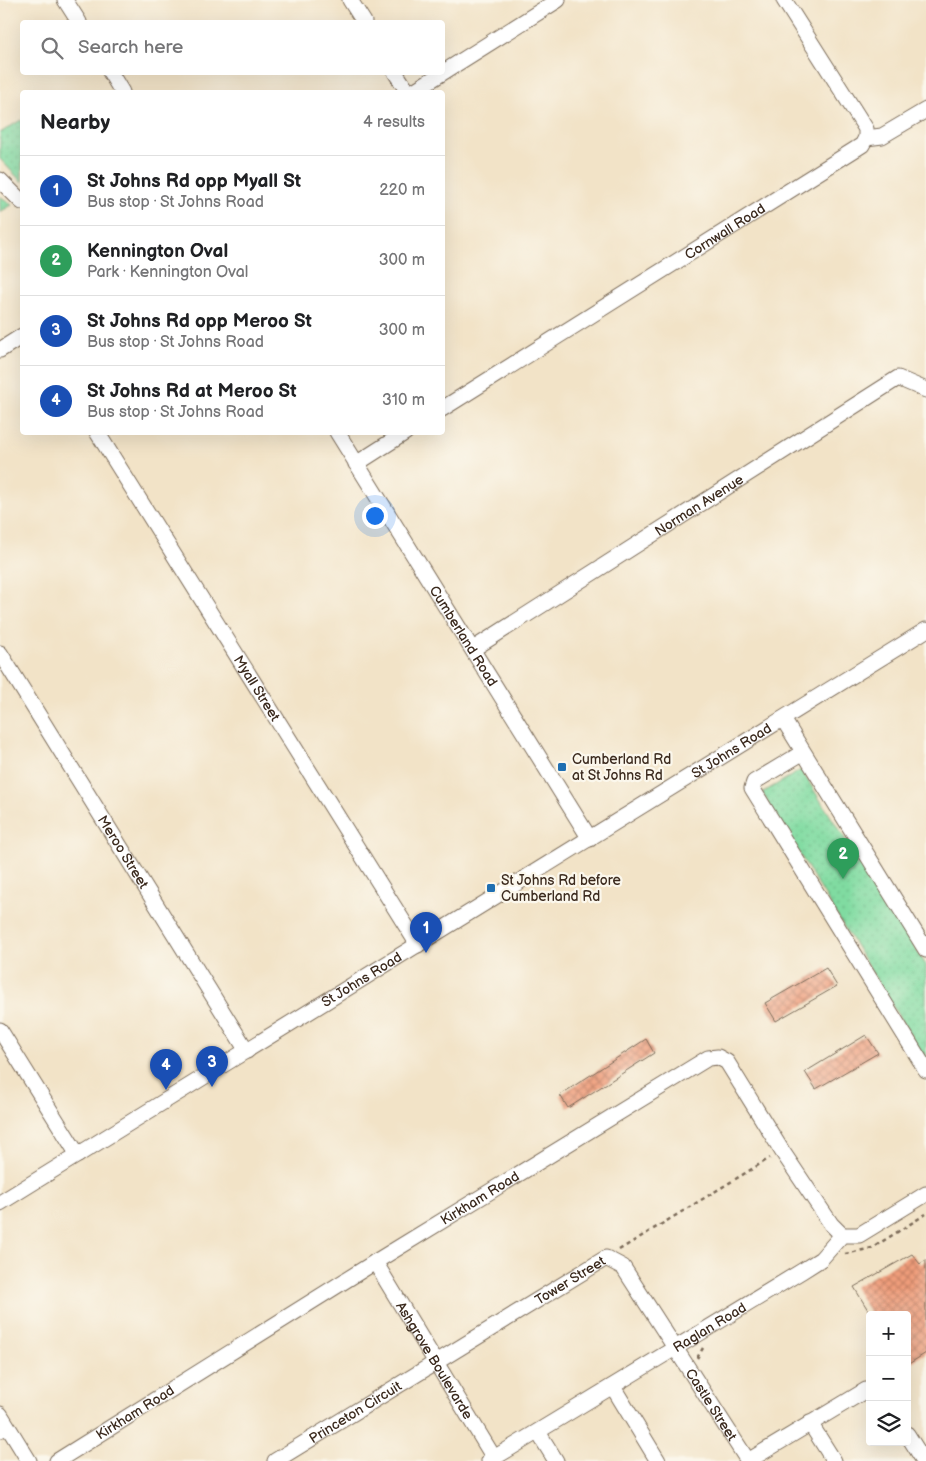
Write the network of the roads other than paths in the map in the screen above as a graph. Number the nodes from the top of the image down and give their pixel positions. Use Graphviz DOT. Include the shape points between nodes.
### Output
graph roads {
  1 [pos="64,0"];
  2 [pos="350,0"];
  3 [pos="558,0"];
  4 [pos="784,0"];
  5 [pos="77,20"];
  6 [pos="363,20"];
  7 [pos="445,70"];
  8 [pos="112,75"];
  9 [pos="398,75"];
  10 [pos="437,75"];
  11 [pos="121,90"];
  12 [pos="409,90"];
  13 [pos="413,90"];
  14 [pos="926,110"];
  15 [pos="866,138"];
  16 [pos="0,180"];
  17 [pos="20,200"];
  18 [pos="20,337"];
  19 [pos="0,350"];
  20 [pos="926,390"];
  21 [pos="445,407"];
  22 [pos="99,435"];
  23 [pos="338,435"];
  24 [pos="401,435"];
  25 [pos="356,464"];
  26 [pos="926,630"];
  27 [pos="473,649"];
  28 [pos="0,654"];
  29 [pos="783,719"];
  30 [pos="802,753"];
  31 [pos="590,839"];
  32 [pos="418,945"];
  33 [pos="926,950"];
  34 [pos="0,1030"];
  35 [pos="247,1051"];
  36 [pos="926,1070"];
  37 [pos="78,1155"];
  38 [pos="926,1194"];
  39 [pos="0,1203"];
  40 [pos="842,1235"];
  41 [pos="374,1262"];
  42 [pos="676,1348"];
  43 [pos="435,1363"];
  44 [pos="613,1387"];
  45 [pos="866,1390"];
  46 [pos="0,1414"];
  47 [pos="810,1424"];
  48 [pos="4,1431"];
  49 [pos="538,1432"];
  50 [pos="911,1440"];
  51 [pos="491,1460"];
  52 [pos="29,1461"];
  53 [pos="57,1461"];
  54 [pos="275,1461"];
  55 [pos="556,1461"];
  56 [pos="658,1461"];
  57 [pos="748,1461"];
  58 [pos="834,1461"];
  59 [pos="924,1461"];
  1 -- 5 [label="street"];
  2 -- 6 [label="street"];
  3 -- 7 [label="street"];
  4 -- 15 [label="street" via="864,126"];
  8 -- 11 [label="street"];
  9 -- 12 [label="street"];
  10 -- 13 [label="street"];
  14 -- 15 [label="street" via="882,136"];
  15 -- 21 [label="street, Cornwall Road" via="858,148"];
  16 -- 17 [label="street"];
  18 -- 19 [label="street"];
  20 -- 27 [label="street, Norman Avenue" via="898,378"];
  22 -- 32 [label="street, Myall Street"];
  23 -- 25 [label="street, Cumberland Road"];
  24 -- 25 [label="street"];
  25 -- 27 [label="street, Cumberland Road"];
  26 -- 29 [label="street, St Johns Road"];
  27 -- 31 [label="street, Cumberland Road"];
  28 -- 35 [label="street, Meroo Street"];
  29 -- 30 [label="street"];
  29 -- 31 [label="street, St Johns Road"];
  30 -- 33 [label="street"];
  30 -- 36 [label="street" via="754,782 752,788"];
  31 -- 32 [label="street, St Johns Road"];
  32 -- 35 [label="street, St Johns Road"];
  34 -- 37 [label="street"];
  35 -- 37 [label="street, St Johns Road"];
  37 -- 39 [label="street, St Johns Road"];
  38 -- 40 [label="street" via="859,1235"];
  40 -- 41 [label="street, Kirkham Road" via="831,1224 782,1151 726,1062 718,1057 708,1058"];
  40 -- 42 [label="street, Raglan Road" via="821,1259"];
  41 -- 43 [label="street, Ashgrove Boulevarde"];
  41 -- 53 [label="street, Kirkham Road"];
  42 -- 43 [label="street, Tower Street" via="623,1267 606,1258"];
  42 -- 44 [label="street, Raglan Road"];
  42 -- 57 [label="street, Castle Street"];
  43 -- 51 [label="street, Ashgrove Boulevarde"];
  43 -- 54 [label="street, Princeton Circuit"];
  44 -- 49 [label="street, Raglan Road"];
  44 -- 56 [label="street"];
  45 -- 47 [label="street"];
  46 -- 48 [label="street"];
  47 -- 57 [label="street"];
  47 -- 58 [label="street"];
  48 -- 52 [label="street"];
  49 -- 51 [label="street, Raglan Road"];
  49 -- 55 [label="street"];
  50 -- 59 [label="street"];
}
